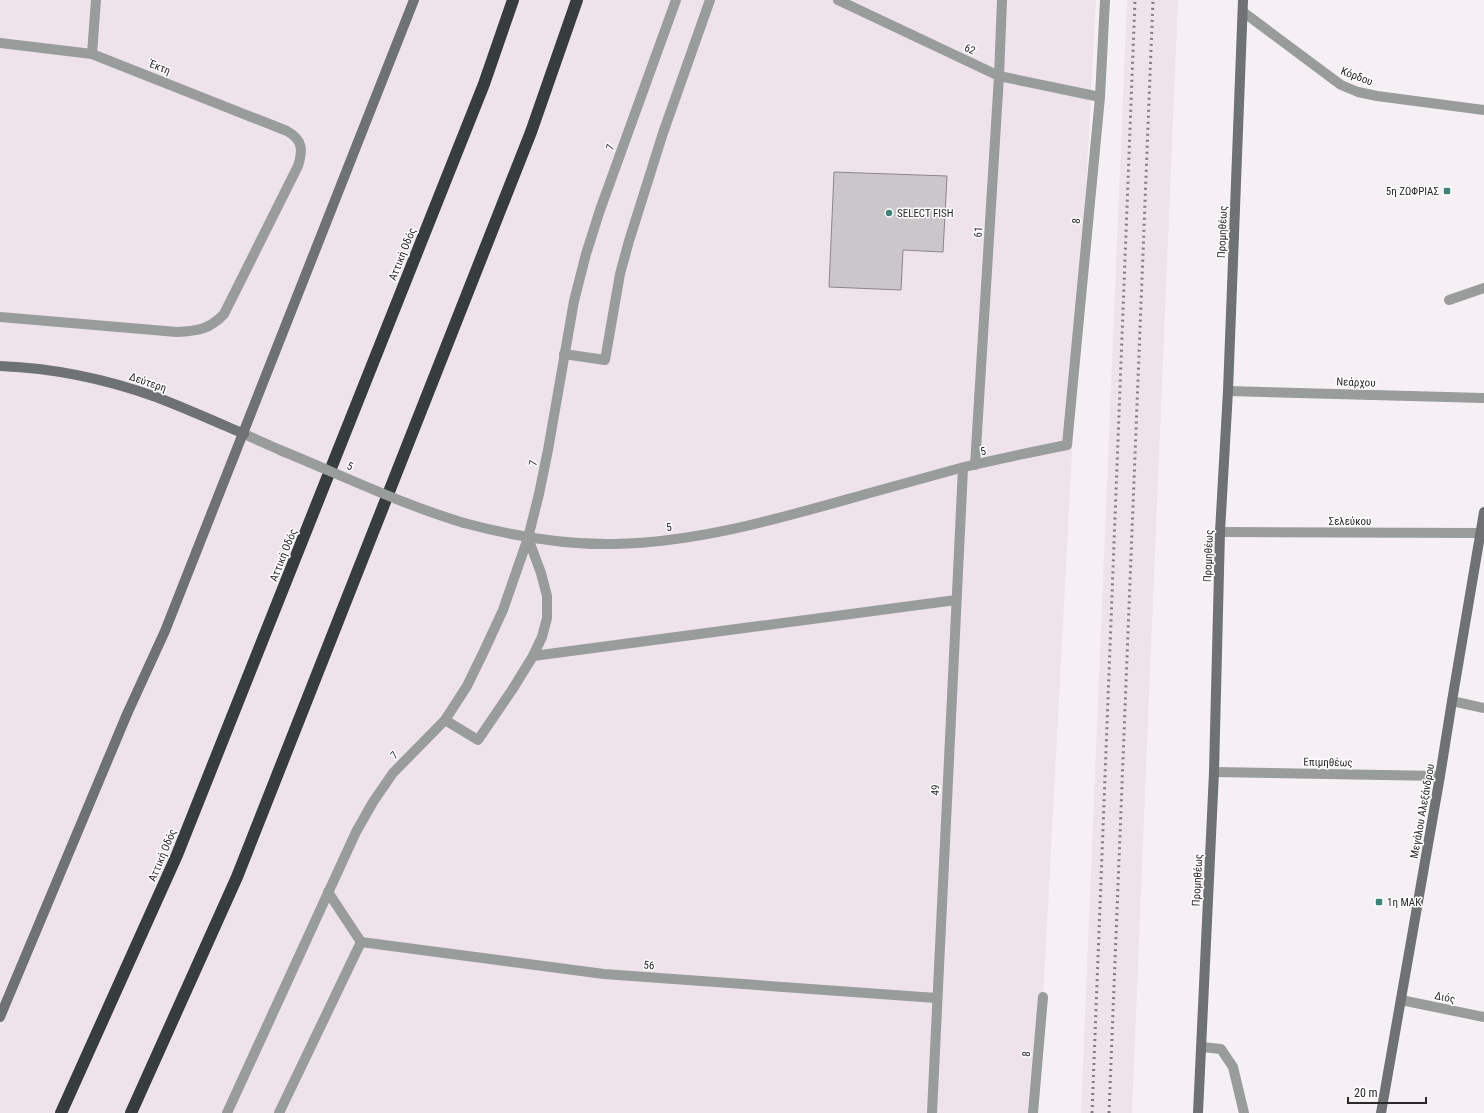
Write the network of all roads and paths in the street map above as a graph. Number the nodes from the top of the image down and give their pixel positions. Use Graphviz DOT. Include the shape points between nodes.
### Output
graph roads {
  1 [pos="96,0"];
  2 [pos="414,0"];
  3 [pos="513,0"];
  4 [pos="577,0"];
  5 [pos="676,0"];
  6 [pos="710,0"];
  7 [pos="838,0"];
  8 [pos="1002,0"];
  9 [pos="1105,0"];
  10 [pos="1243,0"];
  11 [pos="1243,12"];
  12 [pos="0,43"];
  13 [pos="92,54"];
  14 [pos="999,76"];
  15 [pos="1100,97"];
  16 [pos="1484,110"];
  17 [pos="1484,288"];
  18 [pos="1449,300"];
  19 [pos="0,317"];
  20 [pos="564,354"];
  21 [pos="0,366"];
  22 [pos="1228,391"];
  23 [pos="1484,398"];
  24 [pos="244,434"];
  25 [pos="1067,445"];
  26 [pos="280,450"];
  27 [pos="975,465"];
  28 [pos="963,468"];
  29 [pos="1484,512"];
  30 [pos="1220,532"];
  31 [pos="1480,533"];
  32 [pos="528,538"];
  33 [pos="956,600"];
  34 [pos="533,656"];
  35 [pos="1452,701"];
  36 [pos="1484,708"];
  37 [pos="444,720"];
  38 [pos="1214,772"];
  39 [pos="1440,776"];
  40 [pos="328,892"];
  41 [pos="361,942"];
  42 [pos="1043,997"];
  43 [pos="936,998"];
  44 [pos="1401,1000"];
  45 [pos="0,1017"];
  46 [pos="1484,1017"];
  47 [pos="1202,1047"];
  48 [pos="61,1113"];
  49 [pos="131,1113"];
  50 [pos="227,1113"];
  51 [pos="279,1113"];
  52 [pos="932,1113"];
  53 [pos="1033,1113"];
  54 [pos="1198,1113"];
  55 [pos="1244,1113"];
  56 [pos="1381,1113"];
  1 -- 13 [label="street"];
  2 -- 24 [label="street"];
  3 -- 48 [label="highway, Αττική Οδός" via="484,84 177,855"];
  4 -- 49 [label="highway" via="531,132 237,877"];
  5 -- 20 [label="street, 7" via="586,254"];
  6 -- 20 [label="street" via="628,241 606,360"];
  7 -- 14 [label="street, 62"];
  8 -- 14 [label="street, 61"];
  9 -- 15 [label="street, 8"];
  10 -- 11 [label="street, Προμηθέως"];
  11 -- 16 [label="street, Κόρδου" via="1327,76 1358,92"];
  11 -- 22 [label="street, Προμηθέως"];
  12 -- 13 [label="street, Έκτη"];
  13 -- 19 [label="street, Έκτη" via="287,131 296,136 300,144 298,166 224,314 215,323 190,332 177,332"];
  14 -- 15 [label="street, 62"];
  14 -- 27 [label="street, 61"];
  15 -- 25 [label="street, 8"];
  17 -- 18 [label="street"];
  20 -- 32 [label="street, 7" via="548,450"];
  21 -- 24 [label="street, Δεύτερη" via="67,373 116,384 161,399"];
  22 -- 23 [label="street, Νεάρχου"];
  22 -- 30 [label="street, Προμηθέως"];
  24 -- 26 [label="street, Δεύτερη"];
  24 -- 45 [label="street" via="165,631 127,714"];
  25 -- 27 [label="street, 5"];
  26 -- 32 [label="street, 5, bridge" via="433,514"];
  27 -- 28 [label="street, 5"];
  28 -- 32 [label="street, 5" via="785,517 698,535 614,544"];
  28 -- 33 [label="street, 49"];
  29 -- 31 [label="street, Μεγάλου Αλεξάνδρου"];
  30 -- 31 [label="street, Σελεύκου"];
  30 -- 38 [label="street, Προμηθέως"];
  31 -- 35 [label="street, Μεγάλου Αλεξάνδρου"];
  32 -- 34 [label="street" via="547,596 547,618"];
  32 -- 37 [label="street, 7" via="503,610 485,649 467,686"];
  33 -- 34 [label="street"];
  33 -- 43 [label="street, 49"];
  34 -- 37 [label="street" via="478,740"];
  35 -- 36 [label="street"];
  35 -- 39 [label="street, Μεγάλου Αλεξάνδρου"];
  37 -- 40 [label="street, 7" via="393,773 372,802"];
  38 -- 39 [label="street, Επιμηθέως"];
  38 -- 47 [label="street, Προμηθέως"];
  39 -- 44 [label="street, Μεγάλου Αλεξάνδρου"];
  40 -- 41 [label="street"];
  40 -- 50 [label="street, 7"];
  41 -- 43 [label="street, 56" via="604,974"];
  41 -- 51 [label="street"];
  42 -- 53 [label="street, 8"];
  43 -- 52 [label="street, 49"];
  44 -- 46 [label="street, Διός"];
  44 -- 56 [label="street, Μεγάλου Αλεξάνδρου"];
  47 -- 54 [label="street, Προμηθέως"];
  47 -- 55 [label="street" via="1221,1049 1233,1067"];
}
